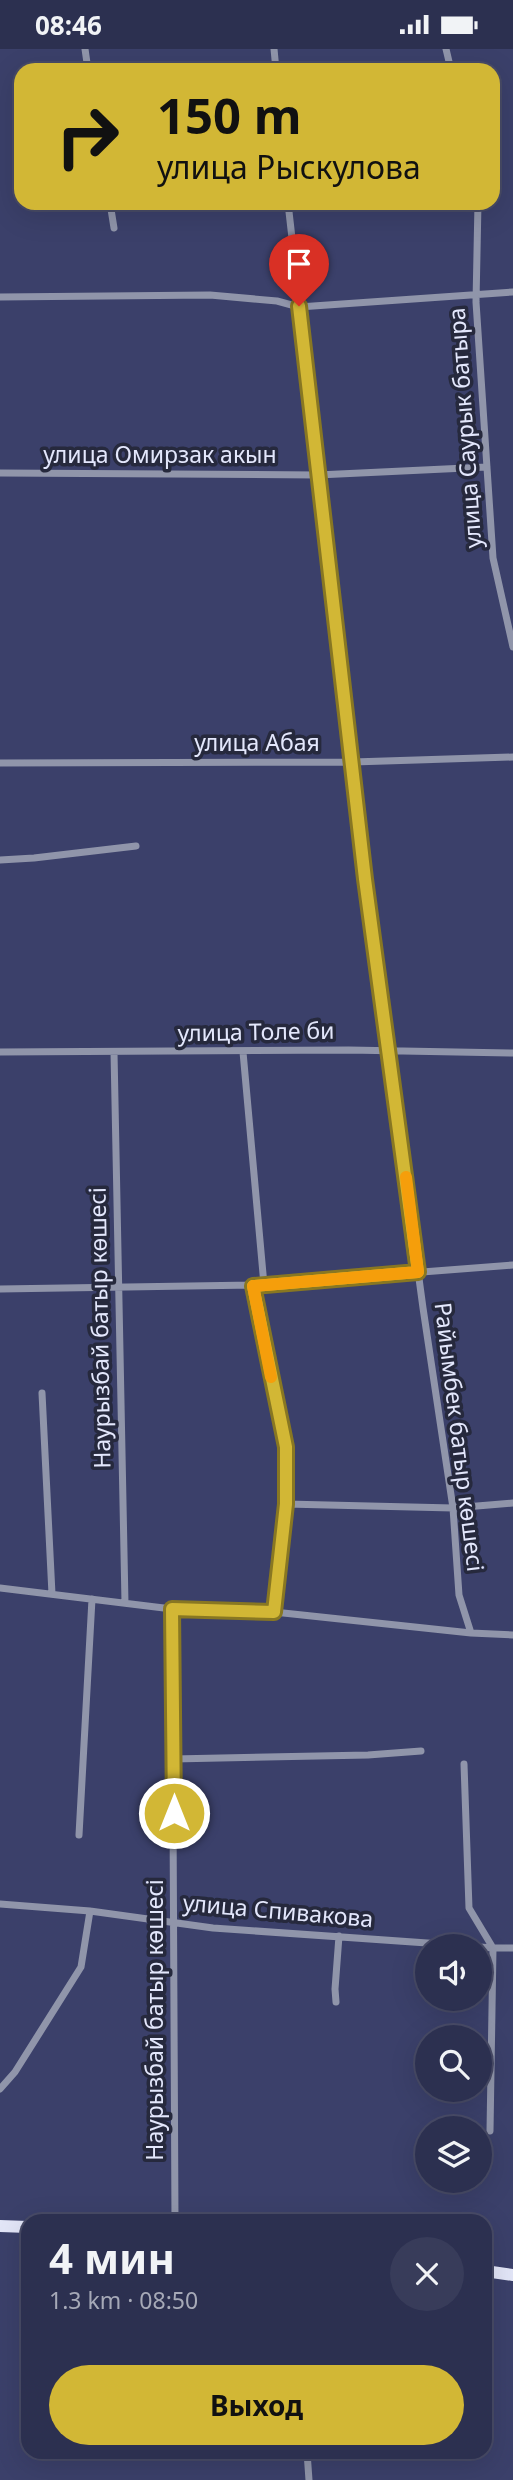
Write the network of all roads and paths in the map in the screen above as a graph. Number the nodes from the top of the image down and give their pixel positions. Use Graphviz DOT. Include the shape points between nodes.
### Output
graph roads {
  1 [pos="111,210"];
  2 [pos="289,210"];
  3 [pos="478,210"];
  4 [pos="114,228"];
  5 [pos="513,292"];
  6 [pos="476,295"];
  7 [pos="0,297"];
  8 [pos="299,306"];
  9 [pos="487,467"];
  10 [pos="0,473"];
  11 [pos="318,475"];
  12 [pos="513,647"];
  13 [pos="513,757"];
  14 [pos="353,762"];
  15 [pos="0,763"];
  16 [pos="136,846"];
  17 [pos="0,860"];
  18 [pos="388,1051"];
  19 [pos="0,1052"];
  20 [pos="114,1052"];
  21 [pos="243,1052"];
  22 [pos="513,1053"];
  23 [pos="513,1265"];
  24 [pos="418,1272"];
  25 [pos="264,1285"];
  26 [pos="118,1286"];
  27 [pos="253,1286"];
  28 [pos="0,1289"];
  29 [pos="43,1393"];
  30 [pos="513,1503"];
  31 [pos="286,1504"];
  32 [pos="453,1508"];
  33 [pos="0,1588"];
  34 [pos="52,1594"];
  35 [pos="92,1599"];
  36 [pos="125,1603"];
  37 [pos="172,1609"];
  38 [pos="274,1612"];
  39 [pos="471,1633"];
  40 [pos="513,1635"];
  41 [pos="421,1751"];
  42 [pos="173,1759"];
  43 [pos="464,1764"];
  44 [pos="79,1835"];
  45 [pos="0,1904"];
  46 [pos="90,1911"];
  47 [pos="174,1922"];
  48 [pos="339,1936"];
  49 [pos="415,1942"];
  50 [pos="493,1948"];
  51 [pos="513,1948"];
  52 [pos="336,2002"];
  53 [pos="0,2088"];
  54 [pos="489,2116"];
  55 [pos="175,2214"];
  56 [pos="0,2226"];
  57 [pos="21,2227"];
  58 [pos="492,2272"];
  59 [pos="513,2275"];
  60 [pos="308,2459"];
  61 [pos="309,2480"];
  1 -- 4 [label="street"];
  2 -- 8 [label="street, Райымбек батыр көшесі"];
  3 -- 6 [label="street, улица Саурык батыра"];
  5 -- 6 [label="street"];
  6 -- 8 [label="street"];
  6 -- 9 [label="street, улица Саурык батыра"];
  7 -- 8 [label="street" via="210,295"];
  8 -- 11 [label="street, Райымбек батыр көшесі"];
  9 -- 11 [label="street, улица Омирзак акын"];
  9 -- 12 [label="street, улица Саурык батыра" via="493,558"];
  10 -- 11 [label="street, улица Омирзак акын"];
  11 -- 14 [label="street, Райымбек батыр көшесі"];
  13 -- 14 [label="street, улица Абая"];
  14 -- 15 [label="street, улица Абая"];
  14 -- 18 [label="street, Райымбек батыр көшесі"];
  16 -- 17 [label="street"];
  18 -- 21 [label="street, улица Толе би"];
  18 -- 22 [label="street, улица Толе би"];
  18 -- 24 [label="street, Райымбек батыр көшесі"];
  19 -- 20 [label="street, улица Толе би"];
  20 -- 21 [label="street, улица Толе би"];
  20 -- 26 [label="street, Наурызбай батыр көшесі"];
  21 -- 25 [label="street"];
  23 -- 24 [label="street"];
  24 -- 25 [label="street"];
  24 -- 32 [label="street, Райымбек батыр көшесі"];
  25 -- 27 [label="street"];
  26 -- 27 [label="street"];
  26 -- 28 [label="street"];
  26 -- 36 [label="street, Наурызбай батыр көшесі"];
  27 -- 31 [label="street" via="286,1447"];
  29 -- 34 [label="street"];
  30 -- 32 [label="street"];
  31 -- 32 [label="street"];
  31 -- 38 [label="street"];
  32 -- 39 [label="street, Райымбек батыр көшесі" via="459,1595"];
  33 -- 34 [label="street"];
  34 -- 35 [label="street"];
  35 -- 36 [label="street"];
  35 -- 44 [label="street"];
  36 -- 37 [label="street"];
  37 -- 38 [label="street"];
  37 -- 42 [label="street, Наурызбай батыр көшесі"];
  38 -- 39 [label="street"];
  39 -- 40 [label="street"];
  41 -- 42 [label="street"];
  42 -- 47 [label="street, Наурызбай батыр көшесі"];
  43 -- 50 [label="street" via="468,1907"];
  45 -- 46 [label="street, улица Спивакова"];
  46 -- 47 [label="street, улица Спивакова"];
  46 -- 53 [label="street" via="81,1967 15,2072"];
  47 -- 48 [label="street, улица Спивакова"];
  47 -- 55 [label="street, Наурызбай батыр көшесі"];
  48 -- 49 [label="street, улица Спивакова"];
  48 -- 52 [label="street"];
  50 -- 51 [label="street"];
  50 -- 54 [label="street"];
  56 -- 57 [label="main road"];
  58 -- 59 [label="main road"];
  60 -- 61 [label="street"];
}
